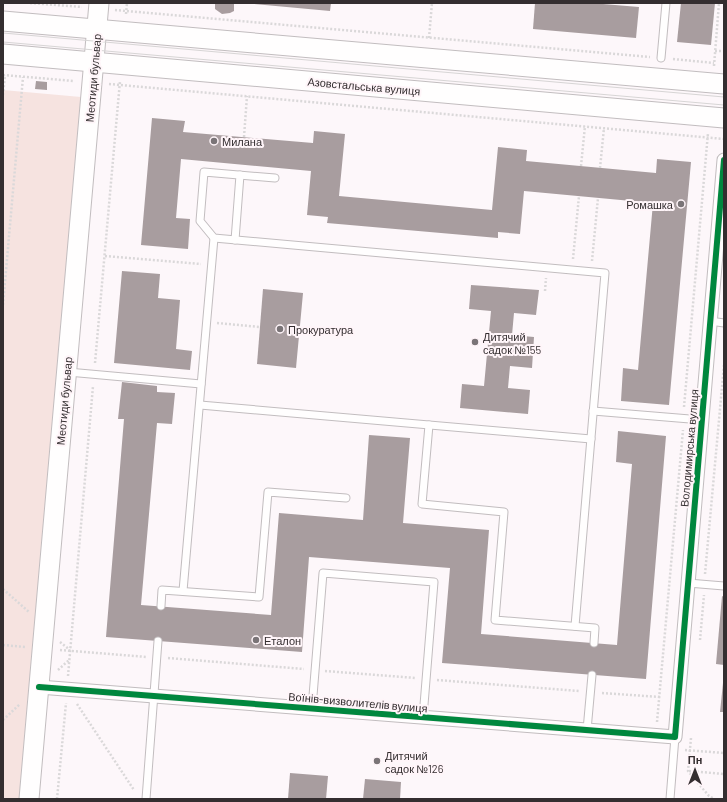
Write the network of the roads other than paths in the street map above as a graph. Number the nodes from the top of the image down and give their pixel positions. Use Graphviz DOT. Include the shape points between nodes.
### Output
graph roads {
  1 [pos="666,3"];
  2 [pos="99,6"];
  3 [pos="3,20"];
  4 [pos="97,29"];
  5 [pos="3,54"];
  6 [pos="661,58"];
  7 [pos="94,62"];
  8 [pos="724,84"];
  9 [pos="724,118"];
  10 [pos="724,160"];
  11 [pos="240,175"];
  12 [pos="275,178"];
  13 [pos="721,236"];
  14 [pos="214,238"];
  15 [pos="235,240"];
  16 [pos="710,321"];
  17 [pos="724,322"];
  18 [pos="67,372"];
  19 [pos="201,384"];
  20 [pos="200,405"];
  21 [pos="593,412"];
  22 [pos="702,420"];
  23 [pos="429,425"];
  24 [pos="591,439"];
  25 [pos="346,498"];
  26 [pos="688,583"];
  27 [pos="724,586"];
  28 [pos="183,591"];
  29 [pos="161,606"];
  30 [pos="575,626"];
  31 [pos="158,641"];
  32 [pos="594,643"];
  33 [pos="592,675"];
  34 [pos="39,687"];
  35 [pos="154,696"];
  36 [pos="312,708"];
  37 [pos="423,718"];
  38 [pos="587,730"];
  39 [pos="674,743"];
  40 [pos="29,799"];
  41 [pos="146,799"];
  42 [pos="670,799"];
  1 -- 6 [label="lane"];
  2 -- 4 [label="street, Меотиди бульвар"];
  3 -- 4 [label="street"];
  4 -- 7 [label="street, Меотиди бульвар"];
  4 -- 8 [label="street"];
  5 -- 7 [label="street, Азовстальська вулиця"];
  7 -- 9 [label="street, Азовстальська вулиця"];
  7 -- 18 [label="street, Меотиди бульвар"];
  10 -- 13 [label="street, Володимирська вулиця"];
  11 -- 12 [label="lane"];
  11 -- 14 [label="lane" via="204,172 200,221"];
  11 -- 15 [label="lane"];
  13 -- 16 [label="street, Володимирська вулиця"];
  14 -- 15 [label="lane"];
  14 -- 19 [label="lane"];
  15 -- 21 [label="lane" via="605,273"];
  16 -- 17 [label="lane"];
  16 -- 22 [label="street, Володимирська вулиця"];
  18 -- 19 [label="lane"];
  18 -- 34 [label="street, Меотиди бульвар"];
  19 -- 20 [label="lane"];
  20 -- 23 [label="lane"];
  20 -- 28 [label="lane"];
  21 -- 22 [label="lane"];
  21 -- 24 [label="lane"];
  22 -- 26 [label="street, Володимирська вулиця"];
  23 -- 24 [label="lane"];
  23 -- 30 [label="lane" via="422,504 504,512 495,620"];
  24 -- 30 [label="lane"];
  25 -- 28 [label="lane" via="268,492 259,597"];
  26 -- 27 [label="lane"];
  26 -- 39 [label="street, Володимирська вулиця"];
  28 -- 29 [label="lane" via="162,590"];
  30 -- 32 [label="lane" via="595,628"];
  31 -- 35 [label="lane"];
  33 -- 38 [label="lane"];
  34 -- 35 [label="street, Воїнів-визволителів вулиця"];
  34 -- 40 [label="street, Меотиди бульвар"];
  35 -- 36 [label="street, Воїнів-визволителів вулиця"];
  35 -- 41 [label="lane"];
  36 -- 37 [label="street, Воїнів-визволителів вулиця"];
  36 -- 37 [label="lane" via="323,573 434,582"];
  37 -- 38 [label="street, Воїнів-визволителів вулиця"];
  38 -- 39 [label="street, Воїнів-визволителів вулиця" via="656,736"];
  39 -- 42 [label="lane"];
}
